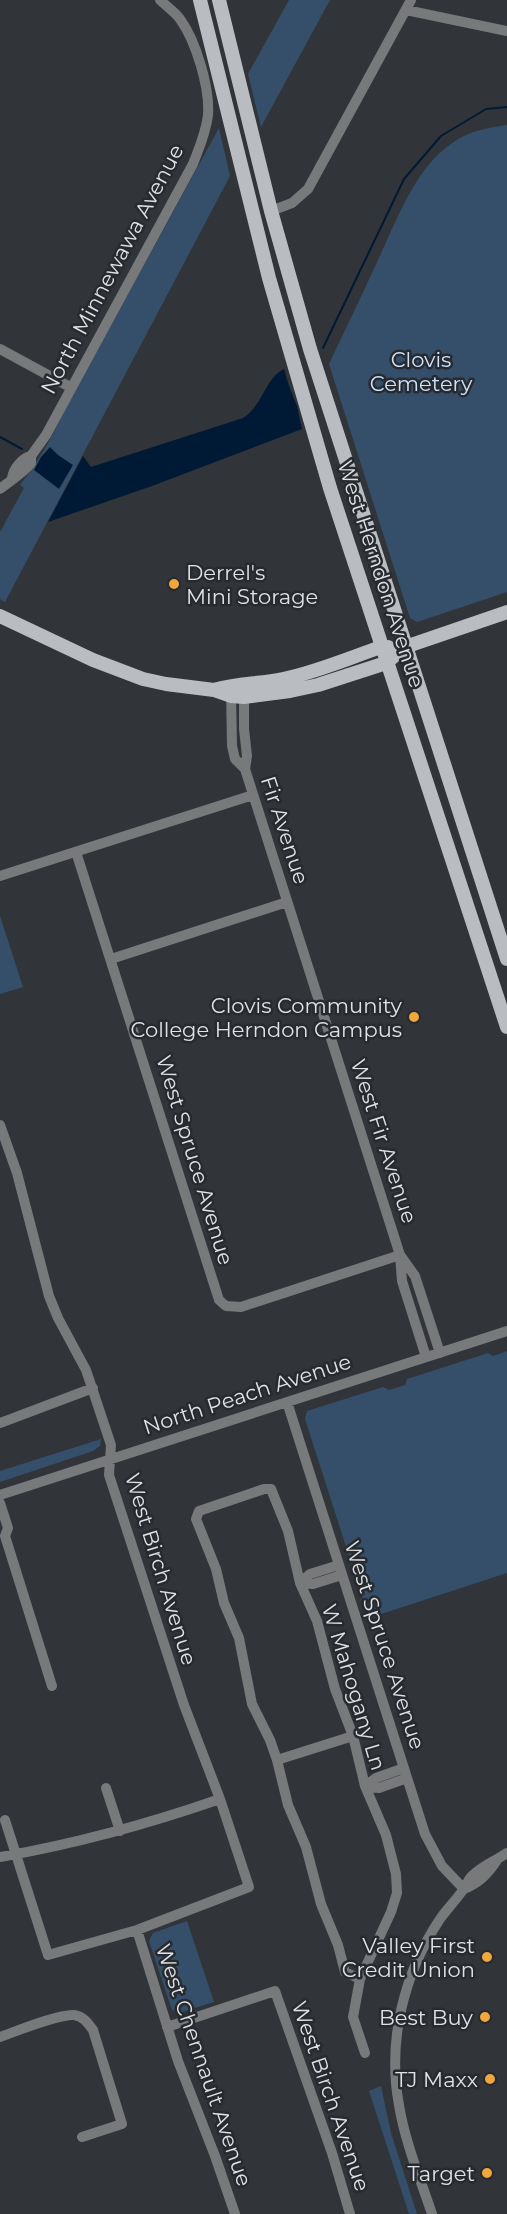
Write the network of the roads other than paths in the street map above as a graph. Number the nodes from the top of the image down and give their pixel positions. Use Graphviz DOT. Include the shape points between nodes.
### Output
graph roads {
  1 [pos="160,0"];
  2 [pos="200,0"];
  3 [pos="219,0"];
  4 [pos="408,5"];
  5 [pos="507,31"];
  6 [pos="271,211"];
  7 [pos="0,349"];
  8 [pos="70,387"];
  9 [pos="0,489"];
  10 [pos="507,612"];
  11 [pos="0,616"];
  12 [pos="381,647"];
  13 [pos="405,647"];
  14 [pos="386,663"];
  15 [pos="237,691"];
  16 [pos="252,795"];
  17 [pos="76,852"];
  18 [pos="0,876"];
  19 [pos="288,902"];
  20 [pos="474,924"];
  21 [pos="111,959"];
  22 [pos="507,959"];
  23 [pos="507,998"];
  24 [pos="507,1027"];
  25 [pos="0,1125"];
  26 [pos="400,1255"];
  27 [pos="507,1331"];
  28 [pos="440,1353"];
  29 [pos="426,1357"];
  30 [pos="93,1388"];
  31 [pos="287,1402"];
  32 [pos="0,1422"];
  33 [pos="110,1460"];
  34 [pos="0,1495"];
  35 [pos="0,1503"];
  36 [pos="2,1534"];
  37 [pos="341,1570"];
  38 [pos="300,1583"];
  39 [pos="52,1686"];
  40 [pos="353,1736"];
  41 [pos="277,1760"];
  42 [pos="406,1773"];
  43 [pos="364,1786"];
  44 [pos="106,1788"];
  45 [pos="220,1799"];
  46 [pos="5,1820"];
  47 [pos="120,1831"];
  48 [pos="16,1854"];
  49 [pos="502,1856"];
  50 [pos="0,1857"];
  51 [pos="464,1889"];
  52 [pos="137,1930"];
  53 [pos="360,1979"];
  54 [pos="167,2027"];
  55 [pos="0,2037"];
  56 [pos="365,2053"];
  57 [pos="82,2137"];
  58 [pos="235,2214"];
  59 [pos="350,2214"];
  60 [pos="432,2214"];
  1 -- 8 [label="street, North Minnewawa Avenue" via="179,17 193,43 207,102 203,139 193,164"];
  2 -- 12 [label="main road, West Herndon Avenue" via="269,278"];
  3 -- 6 [label="main road, West Herndon Avenue"];
  4 -- 5 [label="street"];
  4 -- 6 [label="street" via="308,189 292,203"];
  6 -- 13 [label="main road, West Herndon Avenue" via="313,360"];
  7 -- 8 [label="street"];
  8 -- 9 [label="street, North Minnewawa Avenue" via="31,456 31,463"];
  10 -- 13 [label="main road"];
  11 -- 15 [label="main road" via="124,672 166,684"];
  12 -- 13 [label="main road"];
  12 -- 14 [label="main road, West Herndon Avenue"];
  12 -- 15 [label="main road"];
  13 -- 14 [label="main road"];
  13 -- 22 [label="main road, West Herndon Avenue"];
  14 -- 15 [label="main road" via="299,689"];
  14 -- 20 [label="main road, West Herndon Avenue"];
  15 -- 16 [label="street, Fir Avenue" via="232,746 235,759 245,769"];
  16 -- 17 [label="street"];
  16 -- 19 [label="street, Fir Avenue"];
  17 -- 18 [label="street"];
  17 -- 21 [label="street, West Spruce Avenue"];
  19 -- 21 [label="street"];
  19 -- 26 [label="street, West Fir Avenue"];
  20 -- 23 [label="main road"];
  20 -- 24 [label="main road, West Herndon Avenue"];
  21 -- 26 [label="street, West Spruce Avenue" via="218,1298 226,1306 241,1307"];
  25 -- 30 [label="street, West Birch Avenue" via="17,1173 49,1296"];
  26 -- 28 [label="street, West Fir Avenue" via="415,1276"];
  26 -- 29 [label="street, West Fir Avenue" via="402,1281"];
  27 -- 28 [label="street, North Peach Avenue"];
  28 -- 29 [label="street, North Peach Avenue"];
  29 -- 31 [label="street, North Peach Avenue"];
  30 -- 32 [label="street"];
  30 -- 33 [label="street, West Birch Avenue" via="111,1444"];
  31 -- 33 [label="street, North Peach Avenue"];
  31 -- 37 [label="street, West Spruce Avenue"];
  33 -- 34 [label="street, North Peach Avenue"];
  33 -- 45 [label="street, West Birch Avenue" via="110,1475 184,1705"];
  35 -- 36 [label="street" via="8,1528"];
  36 -- 39 [label="street"];
  37 -- 38 [label="street" via="310,1574"];
  37 -- 42 [label="street, West Spruce Avenue"];
  38 -- 40 [label="street, W Mahogany Ln" via="317,1622 335,1689"];
  38 -- 41 [label="street, W Mahogany Ln" via="288,1531 271,1489 199,1511 196,1519 239,1638 252,1704"];
  40 -- 41 [label="street"];
  40 -- 43 [label="street, W Mahogany Ln"];
  41 -- 53 [label="street" via="288,1805 306,1847 345,1972"];
  42 -- 43 [label="street" via="376,1778"];
  42 -- 51 [label="street, West Spruce Avenue" via="433,1851"];
  43 -- 53 [label="street, W Mahogany Ln" via="386,1835 397,1893"];
  44 -- 47 [label="street"];
  45 -- 47 [label="street"];
  45 -- 52 [label="street, West Birch Avenue" via="249,1887"];
  46 -- 48 [label="street"];
  47 -- 48 [label="street"];
  48 -- 50 [label="street"];
  48 -- 52 [label="street" via="48,1955"];
  49 -- 51 [label="street" via="476,1884"];
  51 -- 60 [label="street" via="441,1917 416,1962 408,1984 395,2056 403,2127"];
  52 -- 54 [label="street, West Chennault Avenue"];
  53 -- 56 [label="street, W Mahogany Ln" via="353,2017"];
  54 -- 58 [label="street, West Chennault Avenue"];
  54 -- 59 [label="street, West Birch Avenue" via="275,1991"];
  55 -- 57 [label="street" via="65,2017 76,2015 86,2020 93,2030 122,2124"];
}
